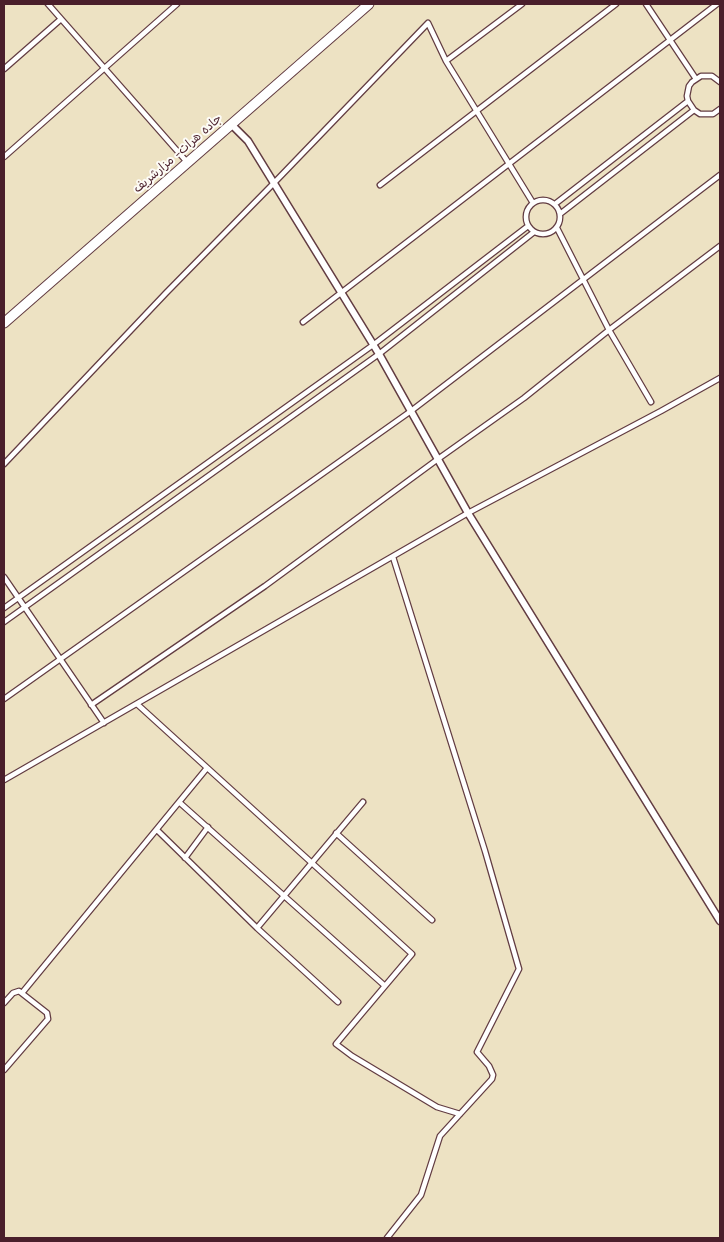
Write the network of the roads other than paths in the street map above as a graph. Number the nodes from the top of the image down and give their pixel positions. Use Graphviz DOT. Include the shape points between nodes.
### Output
graph roads {
  1 [pos="48,4"];
  2 [pos="177,4"];
  3 [pos="369,4"];
  4 [pos="522,4"];
  5 [pos="616,4"];
  6 [pos="646,4"];
  7 [pos="717,4"];
  8 [pos="61,19"];
  9 [pos="670,40"];
  10 [pos="446,62"];
  11 [pos="104,68"];
  12 [pos="4,69"];
  13 [pos="696,79"];
  14 [pos="719,79"];
  15 [pos="688,101"];
  16 [pos="476,110"];
  17 [pos="694,110"];
  18 [pos="720,111"];
  19 [pos="231,124"];
  20 [pos="4,156"];
  21 [pos="188,162"];
  22 [pos="510,164"];
  23 [pos="720,175"];
  24 [pos="274,184"];
  25 [pos="380,185"];
  26 [pos="533,203"];
  27 [pos="555,204"];
  28 [pos="560,214"];
  29 [pos="528,226"];
  30 [pos="557,228"];
  31 [pos="534,232"];
  32 [pos="720,246"];
  33 [pos="583,280"];
  34 [pos="342,294"];
  35 [pos="303,322"];
  36 [pos="4,323"];
  37 [pos="609,330"];
  38 [pos="373,345"];
  39 [pos="379,354"];
  40 [pos="720,378"];
  41 [pos="651,402"];
  42 [pos="411,411"];
  43 [pos="438,459"];
  44 [pos="4,464"];
  45 [pos="468,513"];
  46 [pos="393,557"];
  47 [pos="4,577"];
  48 [pos="19,598"];
  49 [pos="25,607"];
  50 [pos="4,608"];
  51 [pos="4,622"];
  52 [pos="59,658"];
  53 [pos="4,699"];
  54 [pos="137,704"];
  55 [pos="91,705"];
  56 [pos="104,723"];
  57 [pos="207,768"];
  58 [pos="4,780"];
  59 [pos="179,802"];
  60 [pos="363,802"];
  61 [pos="208,827"];
  62 [pos="156,830"];
  63 [pos="336,833"];
  64 [pos="185,858"];
  65 [pos="311,863"];
  66 [pos="284,896"];
  67 [pos="432,920"];
  68 [pos="720,921"];
  69 [pos="257,928"];
  70 [pos="385,986"];
  71 [pos="22,993"];
  72 [pos="338,1002"];
  73 [pos="4,1003"];
  74 [pos="4,1070"];
  75 [pos="460,1114"];
  76 [pos="387,1238"];
  1 -- 8 [label="street"];
  2 -- 11 [label="street"];
  3 -- 19 [label="highway, جاده هرات- مزارشریف"];
  4 -- 10 [label="street"];
  5 -- 16 [label="street"];
  6 -- 9 [label="street"];
  7 -- 9 [label="street"];
  8 -- 11 [label="street"];
  8 -- 12 [label="street"];
  9 -- 13 [label="street"];
  9 -- 22 [label="street"];
  10 -- 16 [label="street"];
  10 -- 24 [label="street" via="428,23"];
  11 -- 20 [label="street"];
  11 -- 21 [label="street"];
  13 -- 14 [label="street" via="706,76"];
  13 -- 15 [label="street" via="688,91"];
  15 -- 17 [label="street"];
  15 -- 27 [label="street"];
  16 -- 22 [label="street"];
  16 -- 25 [label="street"];
  17 -- 18 [label="street" via="707,115"];
  17 -- 28 [label="street"];
  19 -- 21 [label="highway, جاده هرات- مزارشریف"];
  19 -- 24 [label="street" via="248,140"];
  21 -- 36 [label="highway, جاده هرات- مزارشریف"];
  22 -- 26 [label="street"];
  22 -- 34 [label="street"];
  23 -- 33 [label="street"];
  24 -- 34 [label="street"];
  24 -- 44 [label="street"];
  26 -- 27 [label="street" via="542,199"];
  26 -- 29 [label="street" via="526,213"];
  27 -- 28 [label="street"];
  28 -- 30 [label="street"];
  29 -- 31 [label="street"];
  29 -- 38 [label="street"];
  30 -- 31 [label="street" via="544,234"];
  30 -- 33 [label="street"];
  31 -- 39 [label="street"];
  32 -- 37 [label="street"];
  33 -- 37 [label="street"];
  33 -- 42 [label="street"];
  34 -- 35 [label="street"];
  34 -- 38 [label="street"];
  37 -- 41 [label="street"];
  37 -- 43 [label="street" via="524,398"];
  38 -- 39 [label="street"];
  38 -- 48 [label="street"];
  39 -- 42 [label="street"];
  39 -- 49 [label="street"];
  40 -- 45 [label="street"];
  42 -- 43 [label="street"];
  42 -- 52 [label="street"];
  43 -- 45 [label="street"];
  43 -- 55 [label="street" via="265,586"];
  45 -- 46 [label="street"];
  45 -- 68 [label="street"];
  46 -- 54 [label="street"];
  46 -- 75 [label="street" via="519,969 478,1052 489,1066 492,1079"];
  47 -- 48 [label="street"];
  48 -- 49 [label="street"];
  48 -- 50 [label="street"];
  49 -- 51 [label="street"];
  49 -- 52 [label="street"];
  52 -- 53 [label="street"];
  52 -- 55 [label="street"];
  54 -- 56 [label="street"];
  54 -- 57 [label="street"];
  55 -- 56 [label="street"];
  56 -- 58 [label="street"];
  57 -- 59 [label="street"];
  57 -- 65 [label="street"];
  59 -- 61 [label="street"];
  59 -- 62 [label="street"];
  60 -- 63 [label="street"];
  61 -- 64 [label="street"];
  61 -- 66 [label="street"];
  62 -- 64 [label="street"];
  62 -- 71 [label="street"];
  63 -- 65 [label="street"];
  63 -- 67 [label="street"];
  64 -- 69 [label="street"];
  65 -- 66 [label="street"];
  65 -- 70 [label="street" via="412,954"];
  66 -- 69 [label="street"];
  66 -- 70 [label="street"];
  69 -- 72 [label="street"];
  70 -- 75 [label="street" via="336,1044 437,1107"];
  71 -- 73 [label="street" via="15,992"];
  71 -- 74 [label="street" via="47,1013 48,1019"];
  75 -- 76 [label="street" via="440,1136 421,1195"];
}
